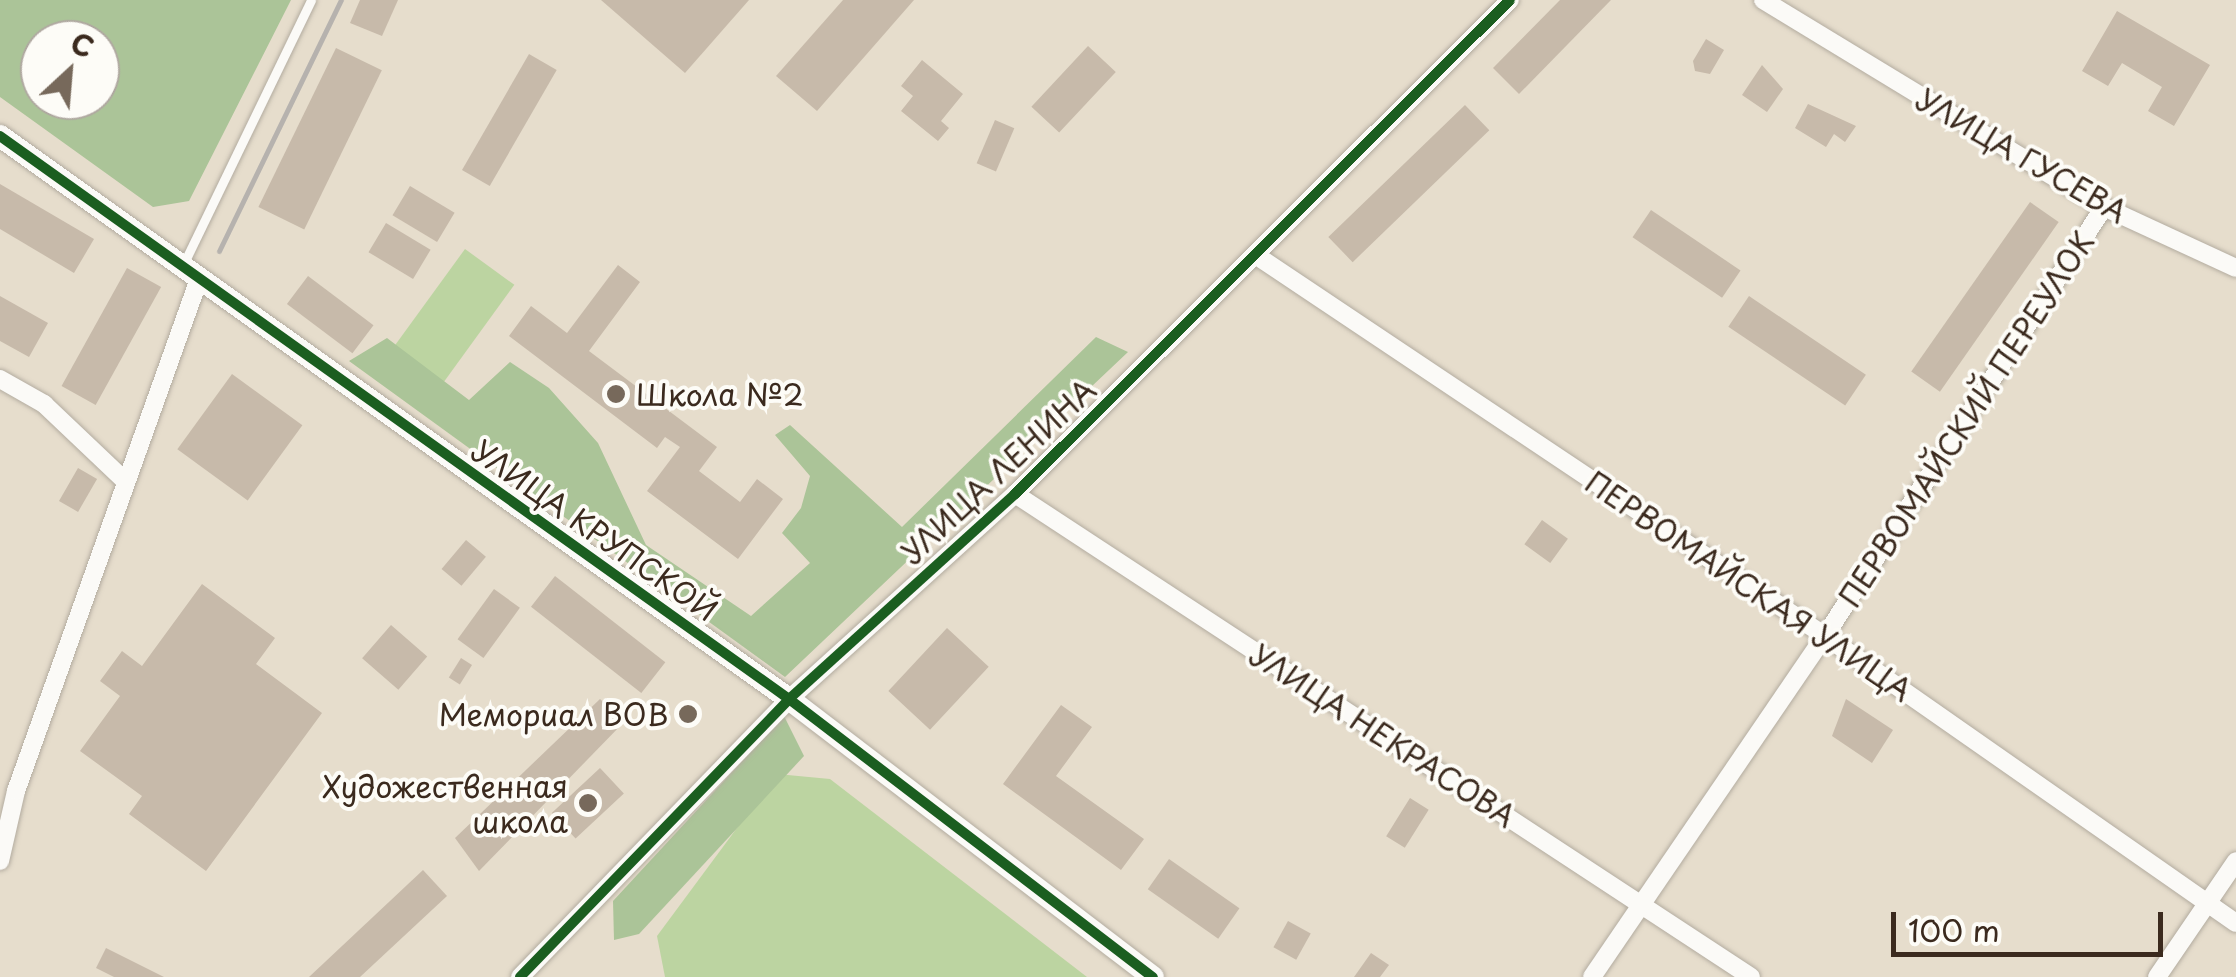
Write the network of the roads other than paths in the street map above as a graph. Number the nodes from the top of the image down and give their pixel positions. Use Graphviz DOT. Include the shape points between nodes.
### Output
graph roads {
  1 [pos="311,0"];
  2 [pos="1510,0"];
  3 [pos="1762,0"];
  4 [pos="0,136"];
  5 [pos="2104,207"];
  6 [pos="1256,256"];
  7 [pos="2236,268"];
  8 [pos="190,273"];
  9 [pos="0,379"];
  10 [pos="124,480"];
  11 [pos="1016,494"];
  12 [pos="1825,636"];
  13 [pos="789,699"];
  14 [pos="8,787"];
  15 [pos="0,861"];
  16 [pos="2236,861"];
  17 [pos="1640,904"];
  18 [pos="2208,904"];
  19 [pos="2236,923"];
  20 [pos="520,977"];
  21 [pos="1153,977"];
  22 [pos="1592,977"];
  23 [pos="1751,977"];
  24 [pos="2157,977"];
  1 -- 8 [label="lane"];
  2 -- 6 [label="street, УЛИЦА ЛЕНИНА"];
  3 -- 5 [label="street, УЛИЦА ГУСЕВА"];
  4 -- 8 [label="street, УЛИЦА КРУПСКОЙ"];
  5 -- 7 [label="street, УЛИЦА ГУСЕВА"];
  5 -- 12 [label="street, ПЕРВОМАЙСКИЙ ПЕРЕУЛОК"];
  6 -- 11 [label="street, УЛИЦА ЛЕНИНА"];
  6 -- 12 [label="street, ПЕРВОМАЙСКАЯ УЛИЦА"];
  8 -- 10 [label="street"];
  8 -- 13 [label="street, УЛИЦА КРУПСКОЙ"];
  9 -- 10 [label="street" via="44,404"];
  10 -- 14 [label="street"];
  11 -- 13 [label="street, УЛИЦА ЛЕНИНА"];
  11 -- 17 [label="street, УЛИЦА НЕКРАСОВА"];
  12 -- 17 [label="street, ПЕРВОМАЙСКИЙ ПЕРЕУЛОК"];
  12 -- 18 [label="street, ПЕРВОМАЙСКАЯ УЛИЦА"];
  13 -- 20 [label="street, УЛИЦА ЛЕНИНА"];
  13 -- 21 [label="street, УЛИЦА КРУПСКОЙ"];
  14 -- 15 [label="street"];
  16 -- 18 [label="street"];
  17 -- 22 [label="street, ПЕРВОМАЙСКИЙ ПЕРЕУЛОК"];
  17 -- 23 [label="street, УЛИЦА НЕКРАСОВА"];
  18 -- 19 [label="street, ПЕРВОМАЙСКАЯ УЛИЦА"];
  18 -- 24 [label="street"];
}
